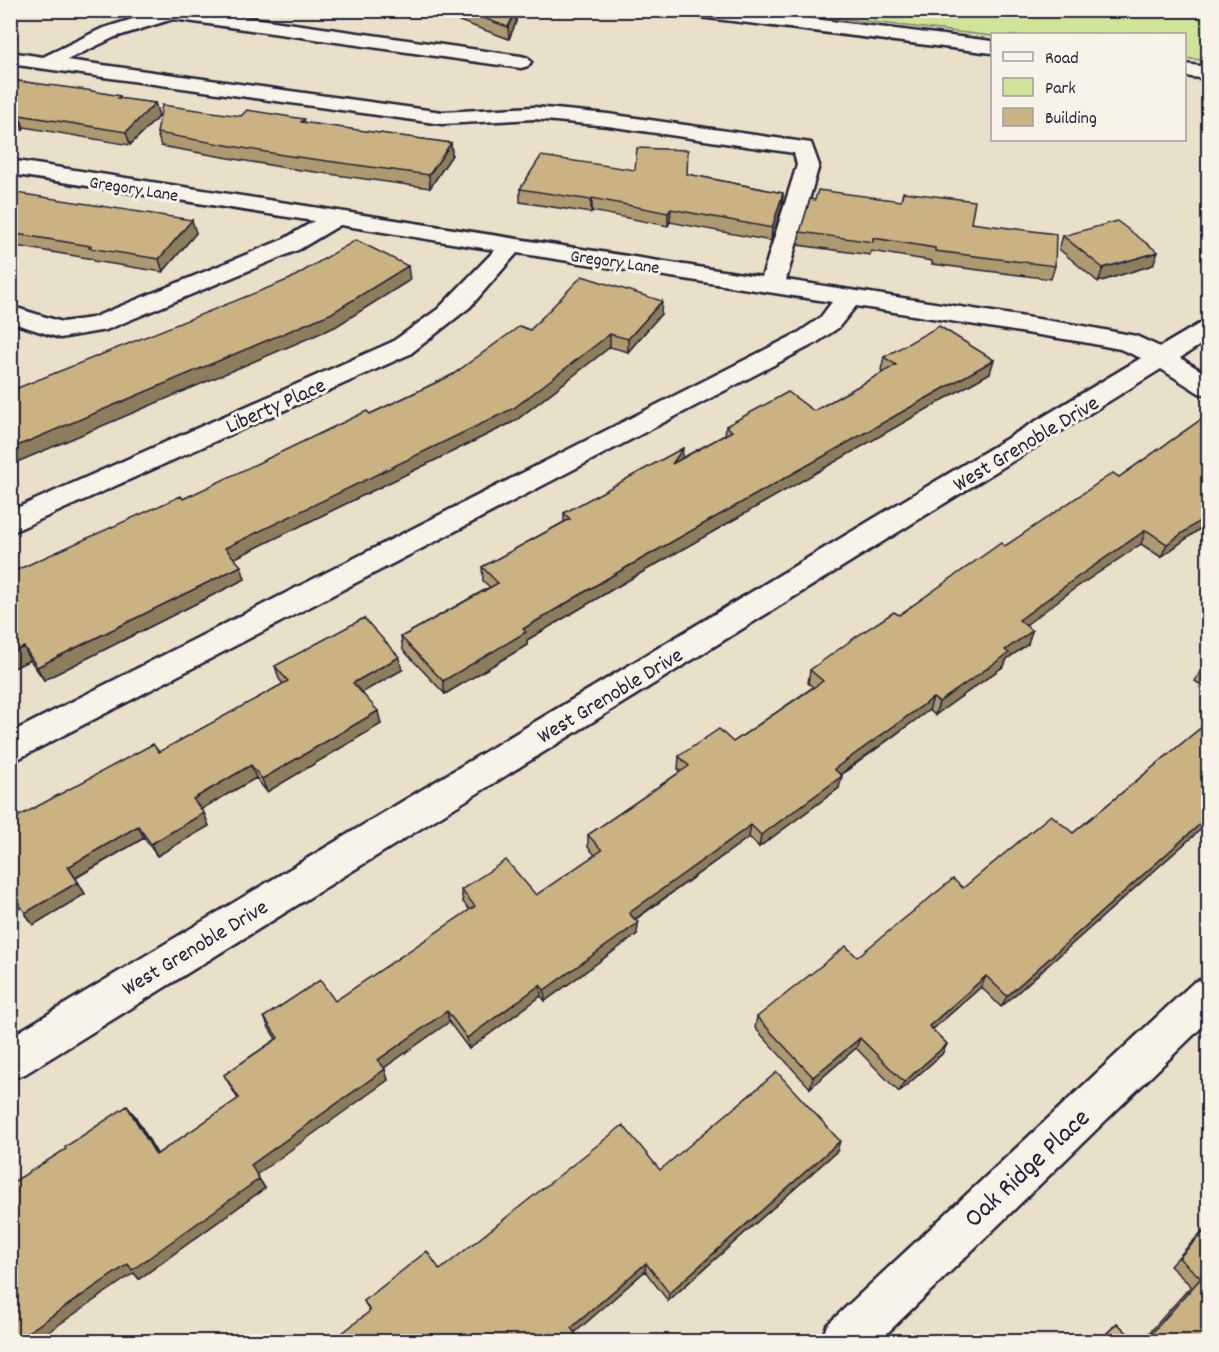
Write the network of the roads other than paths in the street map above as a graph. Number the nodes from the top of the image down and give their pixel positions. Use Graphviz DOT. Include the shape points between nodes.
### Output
graph roads {
  1 [pos="691,10"];
  2 [pos="178,12"];
  3 [pos="991,47"];
  4 [pos="10,58"];
  5 [pos="522,62"];
  6 [pos="45,63"];
  7 [pos="1186,70"];
  8 [pos="1209,73"];
  9 [pos="10,168"];
  10 [pos="334,219"];
  11 [pos="510,246"];
  12 [pos="772,285"];
  13 [pos="850,297"];
  14 [pos="10,313"];
  15 [pos="1209,329"];
  16 [pos="1162,358"];
  17 [pos="1209,387"];
  18 [pos="10,523"];
  19 [pos="10,749"];
  20 [pos="1209,995"];
  21 [pos="10,1060"];
  22 [pos="844,1341"];
  1 -- 3 [label="street"];
  2 -- 5 [label="street"];
  2 -- 6 [label="street" via="108,33"];
  4 -- 6 [label="street"];
  6 -- 12 [label="street" via="442,118 534,113 803,148 808,165"];
  7 -- 8 [label="street"];
  9 -- 10 [label="street, Gregory Lane"];
  10 -- 11 [label="street, Gregory Lane"];
  10 -- 14 [label="street" via="291,244 97,325 60,330"];
  11 -- 12 [label="street, Gregory Lane"];
  11 -- 18 [label="street, Liberty Place" via="474,292 401,348"];
  12 -- 13 [label="street, Gregory Lane"];
  13 -- 16 [label="street, Gregory Lane" via="1126,342"];
  13 -- 19 [label="street" via="829,323 807,338"];
  15 -- 16 [label="street, West Grenoble Drive"];
  16 -- 17 [label="street, Gregory Lane"];
  16 -- 21 [label="street, West Grenoble Drive"];
  20 -- 22 [label="street, Oak Ridge Place"];
}
